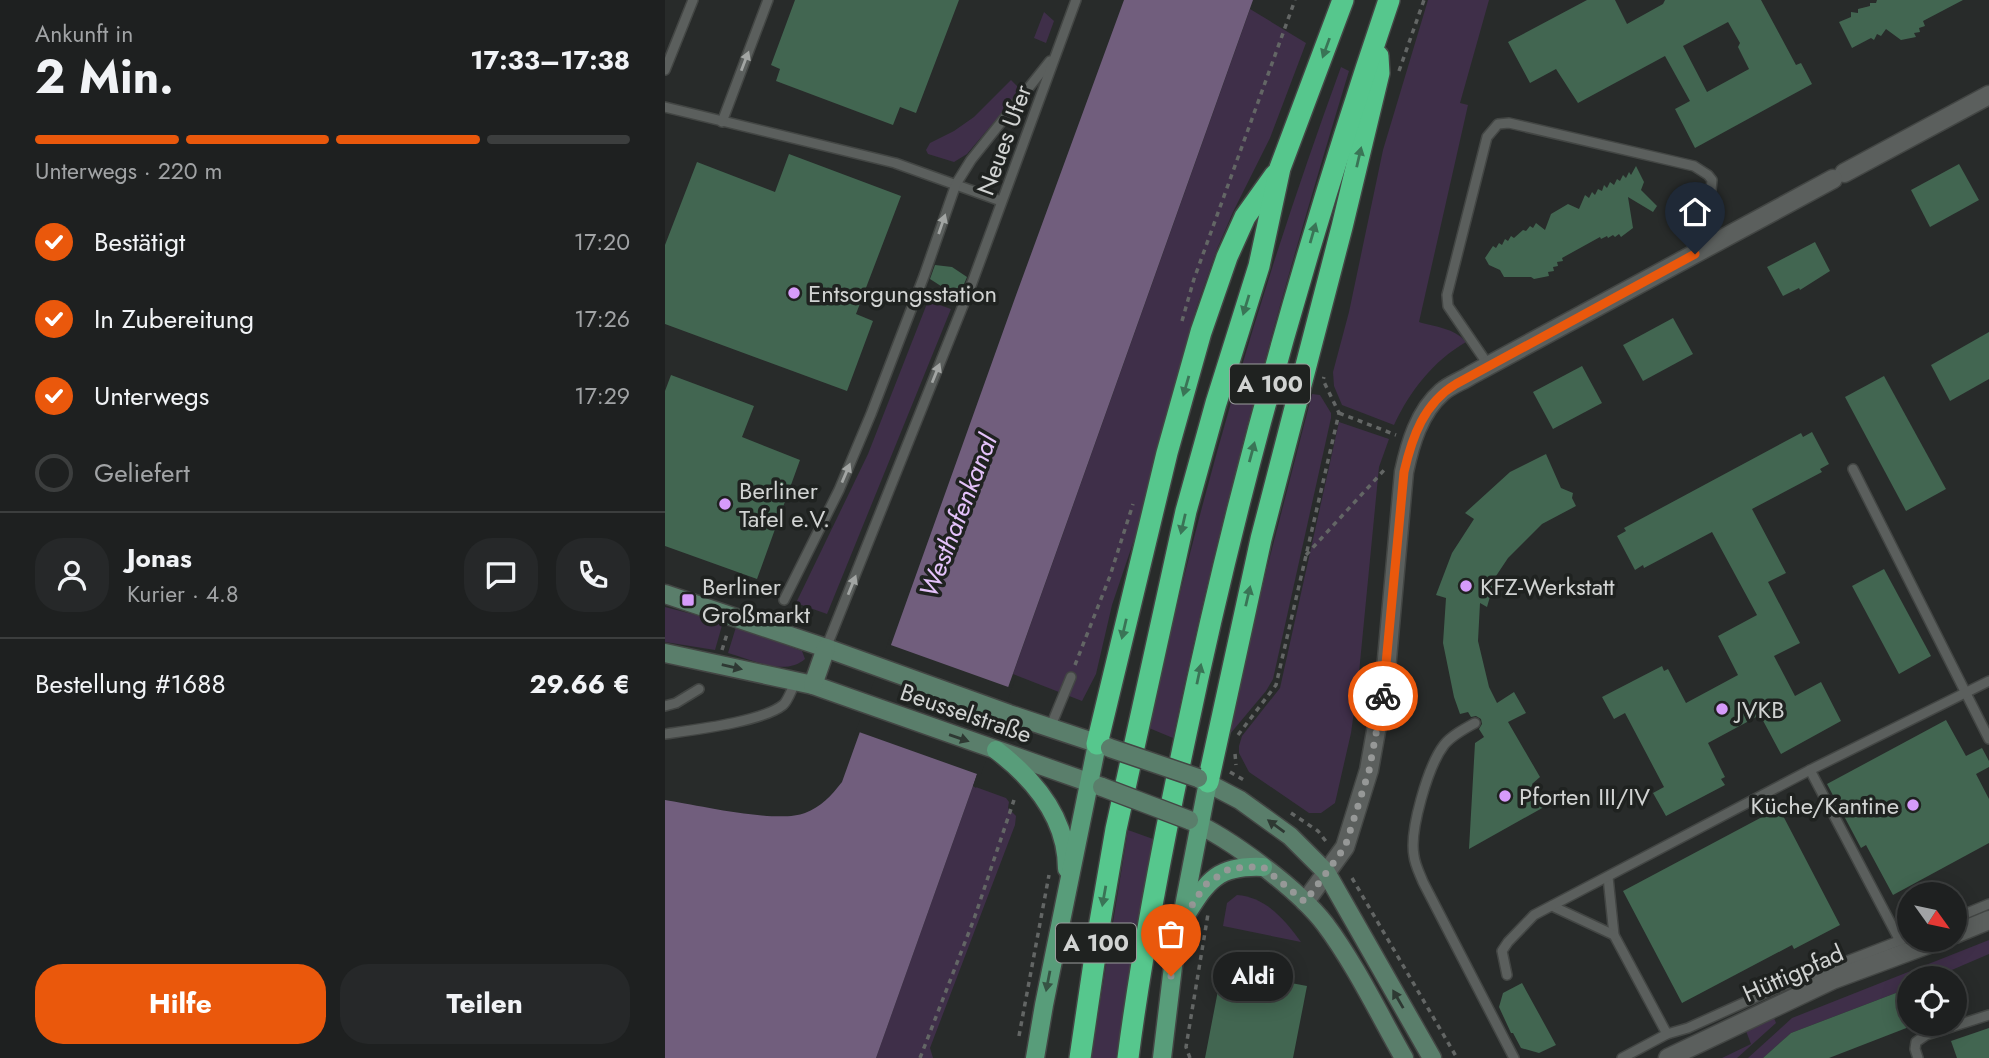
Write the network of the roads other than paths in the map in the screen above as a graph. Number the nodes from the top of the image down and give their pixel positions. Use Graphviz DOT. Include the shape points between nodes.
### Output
graph roads {
  1 [pos="693,0"];
  2 [pos="768,0"];
  3 [pos="1076,0"];
  4 [pos="1343,0"];
  5 [pos="1389,0"];
  6 [pos="1377,34"];
  7 [pos="1057,51"];
  8 [pos="665,70"];
  9 [pos="1989,95"];
  10 [pos="665,107"];
  11 [pos="722,122"];
  12 [pos="1280,168"];
  13 [pos="956,184"];
  14 [pos="1002,201"];
  15 [pos="1695,254"];
  16 [pos="1489,366"];
  17 [pos="1853,469"];
  18 [pos="665,594"];
  19 [pos="784,600"];
  20 [pos="827,648"];
  21 [pos="665,653"];
  22 [pos="1071,677"];
  23 [pos="1989,681"];
  24 [pos="805,683"];
  25 [pos="699,690"];
  26 [pos="1967,693"];
  27 [pos="665,706"];
  28 [pos="1475,723"];
  29 [pos="1050,728"];
  30 [pos="665,734"];
  31 [pos="1989,739"];
  32 [pos="1104,746"];
  33 [pos="996,750"];
  34 [pos="1809,770"];
  35 [pos="1203,780"];
  36 [pos="1096,785"];
  37 [pos="1194,822"];
  38 [pos="1263,867"];
  39 [pos="1326,872"];
  40 [pos="1608,877"];
  41 [pos="1067,890"];
  42 [pos="1305,902"];
  43 [pos="1989,904"];
  44 [pos="1552,906"];
  45 [pos="1967,913"];
  46 [pos="1989,920"];
  47 [pos="1180,924"];
  48 [pos="1897,925"];
  49 [pos="1967,929"];
  50 [pos="1614,935"];
  51 [pos="1897,942"];
  52 [pos="1908,952"];
  53 [pos="1507,975"];
  54 [pos="1989,1015"];
  55 [pos="1667,1034"];
  56 [pos="1035,1058"];
  57 [pos="1080,1058"];
  58 [pos="1128,1058"];
  59 [pos="1163,1058"];
  60 [pos="1404,1058"];
  61 [pos="1432,1058"];
  62 [pos="1514,1058"];
  63 [pos="1622,1058"];
  64 [pos="1668,1058"];
  65 [pos="1918,1058"];
  1 -- 8 [label="lane"];
  11 -- 2 [label="lane, one-way"];
  3 -- 7 [label="lane, Neues Ufer"];
  4 -- 12 [label="highway, A 100, one-way"];
  5 -- 6 [label="highway, A 100"];
  35 -- 6 [label="highway, one-way" via="1379,73"];
  58 -- 6 [label="highway, A 100, one-way" via="1163,843 1231,531 1317,218"];
  7 -- 13 [label="lane"];
  7 -- 14 [label="lane, Neues Ufer"];
  9 -- 15 [label="street"];
  10 -- 11 [label="lane"];
  11 -- 13 [label="lane" via="895,163"];
  12 -- 32 [label="highway, one-way" via="1245,217 1201,332 1154,502"];
  12 -- 57 [label="highway, A 100, one-way" via="1259,266 1186,511 1152,660 1107,882"];
  13 -- 14 [label="lane"];
  19 -- 13 [label="lane, one-way" via="871,414"];
  20 -- 14 [label="lane, Neues Ufer, one-way"];
  15 -- 16 [label="street"];
  15 -- 16 [label="lane" via="1712,180 1708,175 1694,166 1498,124 1487,137 1447,295 1448,306"];
  16 -- 39 [label="street" via="1441,393 1411,441 1378,729 1345,847"];
  17 -- 26 [label="lane"];
  18 -- 20 [label="main road, Beusselstraße"];
  20 -- 24 [label="main road"];
  20 -- 29 [label="main road, Beusselstraße"];
  21 -- 24 [label="main road, Beusselstraße, one-way"];
  22 -- 29 [label="lane"];
  23 -- 26 [label="lane"];
  24 -- 30 [label="lane" via="783,705 769,711"];
  24 -- 33 [label="main road, Beusselstraße, one-way"];
  25 -- 27 [label="lane"];
  26 -- 31 [label="lane"];
  26 -- 34 [label="lane"];
  28 -- 62 [label="lane" via="1444,746 1427,778 1413,855 1423,883"];
  29 -- 32 [label="main road, Beusselstraße"];
  32 -- 35 [label="main road, Beusselstraße, bridge"];
  32 -- 36 [label="main road"];
  33 -- 36 [label="main road, Beusselstraße"];
  33 -- 41 [label="main road" via="1019,767 1050,807 1067,857"];
  34 -- 40 [label="lane"];
  34 -- 48 [label="lane"];
  35 -- 37 [label="main road"];
  39 -- 35 [label="main road, Beusselstraße, one-way" via="1290,836"];
  36 -- 37 [label="main road, Beusselstraße, bridge"];
  36 -- 41 [label="main road"];
  37 -- 38 [label="main road, Beusselstraße"];
  37 -- 47 [label="main road"];
  38 -- 42 [label="main road, Beusselstraße"];
  38 -- 47 [label="main road" via="1236,868 1213,878"];
  39 -- 42 [label="street"];
  61 -- 39 [label="main road, Beusselstraße, one-way"];
  40 -- 44 [label="lane"];
  40 -- 50 [label="lane"];
  41 -- 56 [label="main road, one-way"];
  42 -- 60 [label="main road, Beusselstraße" via="1337,941"];
  43 -- 45 [label="lane"];
  44 -- 50 [label="lane"];
  44 -- 53 [label="lane" via="1534,915 1502,951"];
  46 -- 49 [label="street"];
  47 -- 59 [label="main road"];
  50 -- 55 [label="lane"];
  51 -- 55 [label="lane"];
  52 -- 64 [label="street, Hüttigpfad" via="1832,980"];
  54 -- 65 [label="lane" via="1926,1035 1916,1042"];
  55 -- 63 [label="lane"];
}
